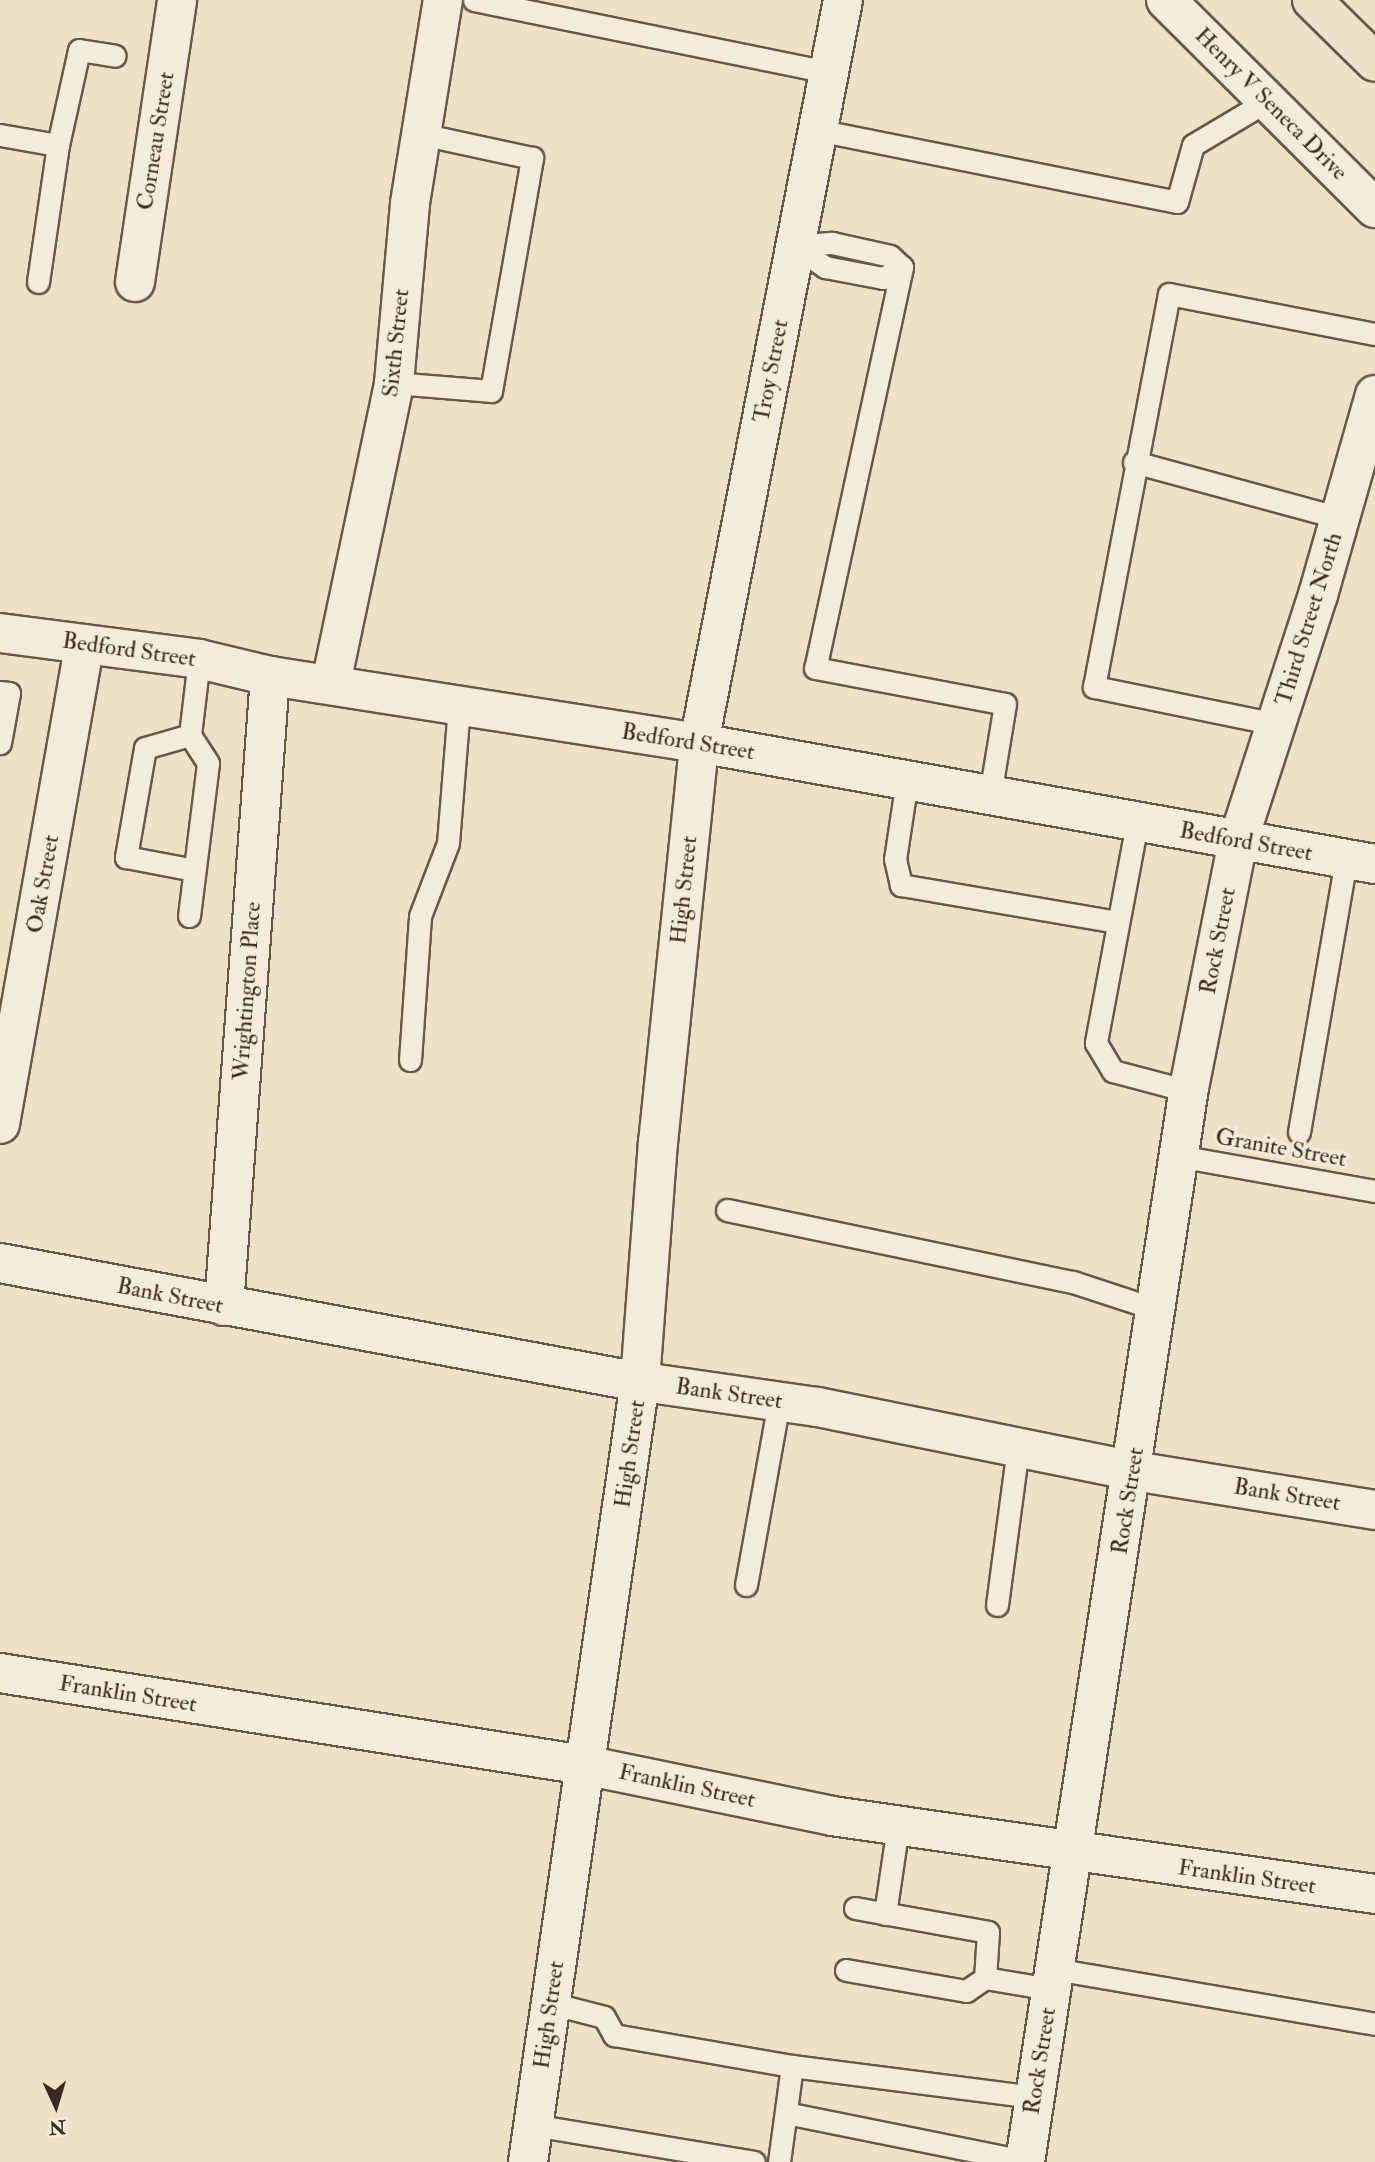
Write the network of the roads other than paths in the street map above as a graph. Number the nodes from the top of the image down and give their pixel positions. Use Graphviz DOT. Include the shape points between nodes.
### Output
graph roads {
  1 [pos="177,0"];
  2 [pos="443,0"];
  3 [pos="474,0"];
  4 [pos="843,0"];
  5 [pos="1166,0"];
  6 [pos="1312,0"];
  7 [pos="115,56"];
  8 [pos="1375,61"];
  9 [pos="829,72"];
  10 [pos="1267,101"];
  11 [pos="817,130"];
  12 [pos="0,135"];
  13 [pos="421,135"];
  14 [pos="58,145"];
  15 [pos="1375,208"];
  16 [pos="795,246"];
  17 [pos="37,282"];
  18 [pos="135,282"];
  19 [pos="1375,334"];
  20 [pos="394,383"];
  21 [pos="1375,395"];
  22 [pos="1134,462"];
  23 [pos="1340,517"];
  24 [pos="0,633"];
  25 [pos="85,644"];
  26 [pos="199,659"];
  27 [pos="270,676"];
  28 [pos="331,683"];
  29 [pos="0,692"];
  30 [pos="458,705"];
  31 [pos="1276,724"];
  32 [pos="190,735"];
  33 [pos="0,743"];
  34 [pos="699,743"];
  35 [pos="907,780"];
  36 [pos="990,795"];
  37 [pos="1137,822"];
  38 [pos="1238,841"];
  39 [pos="1360,862"];
  40 [pos="194,870"];
  41 [pos="189,916"];
  42 [pos="1118,922"];
  43 [pos="410,1060"];
  44 [pos="1188,1091"];
  45 [pos="0,1124"];
  46 [pos="1299,1132"];
  47 [pos="1178,1156"];
  48 [pos="1375,1191"];
  49 [pos="727,1210"];
  50 [pos="0,1263"];
  51 [pos="224,1306"];
  52 [pos="1155,1309"];
  53 [pos="640,1381"];
  54 [pos="779,1402"];
  55 [pos="1018,1448"];
  56 [pos="1133,1471"];
  57 [pos="1375,1510"];
  58 [pos="746,1585"];
  59 [pos="997,1605"];
  60 [pos="1,1677"];
  61 [pos="584,1765"];
  62 [pos="898,1826"];
  63 [pos="1072,1853"];
  64 [pos="1375,1894"];
  65 [pos="855,1908"];
  66 [pos="884,1914"];
  67 [pos="846,1970"];
  68 [pos="985,1979"];
  69 [pos="1053,1979"];
  70 [pos="550,2003"];
  71 [pos="1375,2024"];
  72 [pos="792,2066"];
  73 [pos="1034,2096"];
  74 [pos="786,2113"];
  75 [pos="531,2144"];
  76 [pos="1025,2161"];
  77 [pos="754,2162"];
  78 [pos="779,2162"];
  1 -- 18 [label="street, Corneau Street"];
  2 -- 13 [label="street, Sixth Street"];
  3 -- 9 [label="lane"];
  4 -- 9 [label="street, Troy Street"];
  5 -- 10 [label="street, Henry V Seneca Drive"];
  6 -- 8 [label="highway"];
  7 -- 14 [label="lane" via="79,50"];
  9 -- 11 [label="street, Troy Street"];
  10 -- 11 [label="lane" via="1193,145 1177,202"];
  10 -- 15 [label="street, Henry V Seneca Drive"];
  11 -- 16 [label="street, Troy Street"];
  12 -- 14 [label="lane"];
  13 -- 20 [label="street, Sixth Street" via="410,202"];
  13 -- 20 [label="lane" via="532,158 491,391"];
  14 -- 17 [label="lane"];
  16 -- 34 [label="street, Troy Street"];
  16 -- 36 [label="lane" via="832,243 890,256 902,267 815,668 1005,704"];
  19 -- 22 [label="lane" via="1169,293"];
  20 -- 28 [label="street, Sixth Street"];
  21 -- 23 [label="street, Third Street North"];
  22 -- 23 [label="lane"];
  22 -- 31 [label="lane" via="1094,687"];
  23 -- 31 [label="street, Third Street North"];
  24 -- 25 [label="street, Bedford Street"];
  25 -- 26 [label="street, Bedford Street"];
  25 -- 45 [label="street, Oak Street"];
  26 -- 27 [label="street, Bedford Street"];
  26 -- 32 [label="lane"];
  27 -- 28 [label="street, Bedford Street"];
  27 -- 51 [label="street, Wrightington Place"];
  28 -- 30 [label="street, Bedford Street"];
  29 -- 33 [label="lane" via="9,693"];
  30 -- 34 [label="street, Bedford Street"];
  30 -- 43 [label="lane" via="448,843 420,916"];
  31 -- 38 [label="street, Third Street North"];
  32 -- 40 [label="lane" via="208,763"];
  32 -- 40 [label="lane" via="145,748 126,857"];
  34 -- 35 [label="street, Bedford Street"];
  34 -- 53 [label="street, High Street" via="658,1143"];
  35 -- 36 [label="street, Bedford Street"];
  35 -- 42 [label="lane" via="895,859 901,885"];
  36 -- 37 [label="street, Bedford Street"];
  37 -- 38 [label="street, Bedford Street"];
  37 -- 42 [label="lane"];
  38 -- 39 [label="street, Bedford Street"];
  38 -- 44 [label="street, Rock Street"];
  39 -- 46 [label="lane"];
  40 -- 41 [label="lane"];
  42 -- 44 [label="lane" via="1096,1043 1113,1071"];
  44 -- 47 [label="street, Rock Street"];
  47 -- 48 [label="lane, Granite Street"];
  47 -- 52 [label="street, Rock Street"];
  49 -- 52 [label="lane" via="1073,1282"];
  50 -- 51 [label="street, Bank Street"];
  51 -- 53 [label="street, Bank Street"];
  52 -- 56 [label="street, Rock Street"];
  53 -- 54 [label="street, Bank Street"];
  53 -- 61 [label="street, High Street"];
  54 -- 55 [label="street, Bank Street"];
  54 -- 58 [label="lane"];
  55 -- 56 [label="street, Bank Street"];
  55 -- 59 [label="lane"];
  56 -- 57 [label="street, Bank Street"];
  56 -- 63 [label="street, Rock Street"];
  60 -- 61 [label="street, Franklin Street"];
  61 -- 62 [label="street, Franklin Street"];
  61 -- 70 [label="street, High Street"];
  62 -- 63 [label="street, Franklin Street"];
  62 -- 66 [label="lane"];
  63 -- 64 [label="street, Franklin Street"];
  63 -- 69 [label="street, Rock Street"];
  65 -- 66 [label="lane"];
  66 -- 68 [label="lane" via="988,1932"];
  67 -- 68 [label="lane" via="967,1991"];
  68 -- 69 [label="lane"];
  69 -- 71 [label="lane"];
  69 -- 73 [label="street, Rock Street"];
  70 -- 72 [label="lane" via="604,2017 614,2035"];
  70 -- 75 [label="street, High Street"];
  72 -- 73 [label="lane"];
  72 -- 74 [label="lane"];
  73 -- 76 [label="street, Rock Street"];
  74 -- 76 [label="lane"];
  74 -- 78 [label="lane"];
  75 -- 77 [label="lane"];
}
